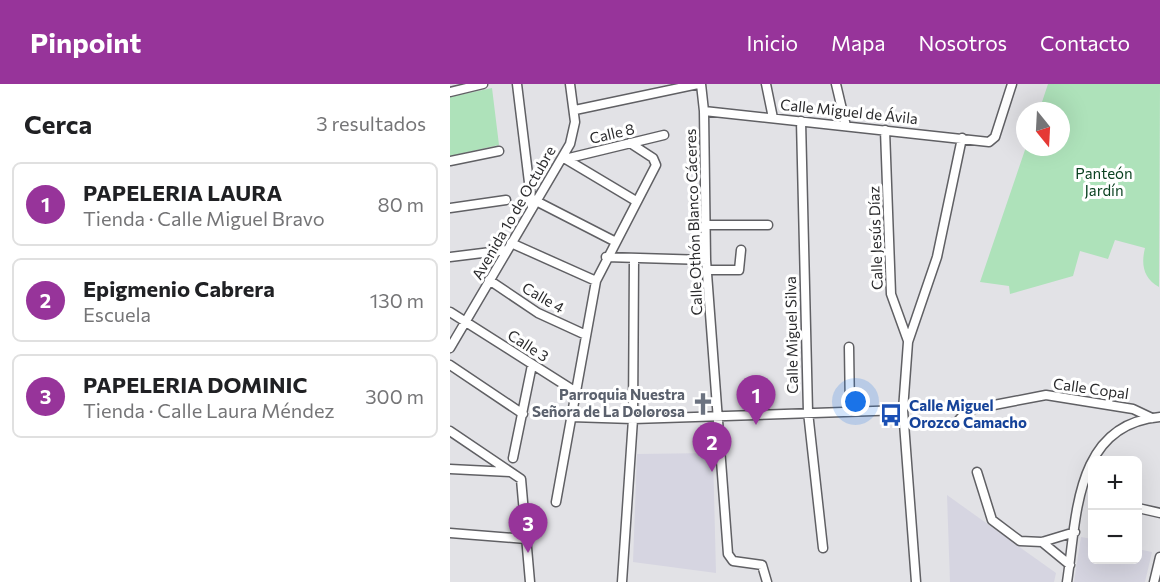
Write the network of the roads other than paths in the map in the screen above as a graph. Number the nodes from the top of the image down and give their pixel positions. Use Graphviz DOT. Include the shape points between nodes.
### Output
graph roads {
  1 [pos="483,84"];
  2 [pos="517,84"];
  3 [pos="570,84"];
  4 [pos="700,84"];
  5 [pos="766,84"];
  6 [pos="836,84"];
  7 [pos="1012,84"];
  8 [pos="450,92"];
  9 [pos="575,110"];
  10 [pos="704,111"];
  11 [pos="773,118"];
  12 [pos="801,121"];
  13 [pos="846,126"];
  14 [pos="885,130"];
  15 [pos="664,135"];
  16 [pos="962,138"];
  17 [pos="630,143"];
  18 [pos="500,152"];
  19 [pos="564,158"];
  20 [pos="450,161"];
  21 [pos="506,200"];
  22 [pos="636,201"];
  23 [pos="534,204"];
  24 [pos="450,208"];
  25 [pos="705,225"];
  26 [pos="768,225"];
  27 [pos="615,241"];
  28 [pos="509,247"];
  29 [pos="741,250"];
  30 [pos="450,257"];
  31 [pos="606,257"];
  32 [pos="634,259"];
  33 [pos="706,265"];
  34 [pos="489,280"];
  35 [pos="596,281"];
  36 [pos="450,312"];
  37 [pos="465,321"];
  38 [pos="586,335"];
  39 [pos="908,342"];
  40 [pos="849,347"];
  41 [pos="450,348"];
  42 [pos="532,365"];
  43 [pos="450,366"];
  44 [pos="576,392"];
  45 [pos="903,410"];
  46 [pos="808,412"];
  47 [pos="850,412"];
  48 [pos="523,414"];
  49 [pos="719,416"];
  50 [pos="571,417"];
  51 [pos="1156,418"];
  52 [pos="633,419"];
  53 [pos="958,421"];
  54 [pos="450,431"];
  55 [pos="513,458"];
  56 [pos="450,469"];
  57 [pos="510,472"];
  58 [pos="977,472"];
  59 [pos="556,502"];
  60 [pos="1142,509"];
  61 [pos="1160,513"];
  62 [pos="450,532"];
  63 [pos="1075,532"];
  64 [pos="526,539"];
  65 [pos="1042,542"];
  66 [pos="824,548"];
  67 [pos="1160,557"];
  68 [pos="1070,565"];
  69 [pos="530,582"];
  70 [pos="622,582"];
  71 [pos="767,582"];
  72 [pos="916,582"];
  73 [pos="1067,582"];
  74 [pos="1154,582"];
  1 -- 8 [label="street"];
  2 -- 23 [label="street"];
  3 -- 9 [label="street, Avenida 1o de Octubre"];
  4 -- 9 [label="street"];
  4 -- 10 [label="street, Calle Othón Blanco Cáceres"];
  5 -- 11 [label="street"];
  6 -- 13 [label="street"];
  7 -- 16 [label="street, Calle Miguel de Ávila" via="995,137 991,141"];
  9 -- 19 [label="street, Avenida 1o de Octubre" via="573,134"];
  10 -- 11 [label="street, Calle Miguel de Ávila"];
  10 -- 25 [label="street, Calle Othón Blanco Cáceres"];
  11 -- 12 [label="street, Calle Miguel de Ávila"];
  12 -- 13 [label="street, Calle Miguel de Ávila"];
  12 -- 46 [label="street, Calle Miguel Silva"];
  13 -- 14 [label="street, Calle Miguel de Ávila"];
  14 -- 16 [label="street, Calle Miguel de Ávila"];
  14 -- 39 [label="street, Calle Jesús Díaz" via="891,294"];
  15 -- 17 [label="street, Calle 8"];
  16 -- 39 [label="street" via="937,257"];
  17 -- 19 [label="street, Calle 8"];
  17 -- 22 [label="street" via="656,162"];
  18 -- 20 [label="street"];
  19 -- 22 [label="street"];
  19 -- 23 [label="street, Avenida 1o de Octubre"];
  21 -- 24 [label="street"];
  22 -- 27 [label="street"];
  23 -- 27 [label="street"];
  23 -- 28 [label="street, Avenida 1o de Octubre"];
  25 -- 26 [label="street"];
  25 -- 33 [label="street, Calle Othón Blanco Cáceres"];
  27 -- 31 [label="street"];
  28 -- 30 [label="street"];
  28 -- 34 [label="street, Avenida 1o de Octubre"];
  28 -- 35 [label="street"];
  29 -- 33 [label="street" via="739,270"];
  31 -- 32 [label="street"];
  31 -- 35 [label="street"];
  32 -- 33 [label="street"];
  32 -- 52 [label="street"];
  33 -- 49 [label="street, Calle Othón Blanco Cáceres"];
  34 -- 37 [label="street, Avenida 1o de Octubre"];
  34 -- 38 [label="street, Calle 4" via="538,313"];
  35 -- 38 [label="street"];
  36 -- 37 [label="street, Calle 3"];
  37 -- 41 [label="street, Avenida 1o de Octubre"];
  37 -- 42 [label="street, Calle 3"];
  38 -- 44 [label="street"];
  39 -- 45 [label="street"];
  40 -- 47 [label="street"];
  42 -- 44 [label="street, Calle 3"];
  42 -- 48 [label="street"];
  43 -- 48 [label="street"];
  44 -- 50 [label="street"];
  45 -- 47 [label="street"];
  45 -- 72 [label="street"];
  46 -- 47 [label="street"];
  46 -- 49 [label="street"];
  46 -- 66 [label="street, Calle Miguel Silva"];
  48 -- 55 [label="street"];
  49 -- 52 [label="street"];
  49 -- 71 [label="street, Calle Othón Blanco Cáceres" via="728,554 733,561 762,565"];
  50 -- 52 [label="street"];
  50 -- 59 [label="street"];
  51 -- 53 [label="street, Calle Copal" via="1133,409 1046,395 968,410"];
  51 -- 63 [label="street" via="1117,433 1094,456 1084,475"];
  52 -- 70 [label="street"];
  54 -- 57 [label="street"];
  56 -- 57 [label="street"];
  57 -- 64 [label="street" via="523,484"];
  58 -- 65 [label="street" via="995,524 1020,541"];
  60 -- 61 [label="street"];
  62 -- 64 [label="street"];
  63 -- 65 [label="street"];
  63 -- 68 [label="street"];
  64 -- 69 [label="street"];
  65 -- 68 [label="street"];
  67 -- 74 [label="street"];
  68 -- 73 [label="street"];
}
